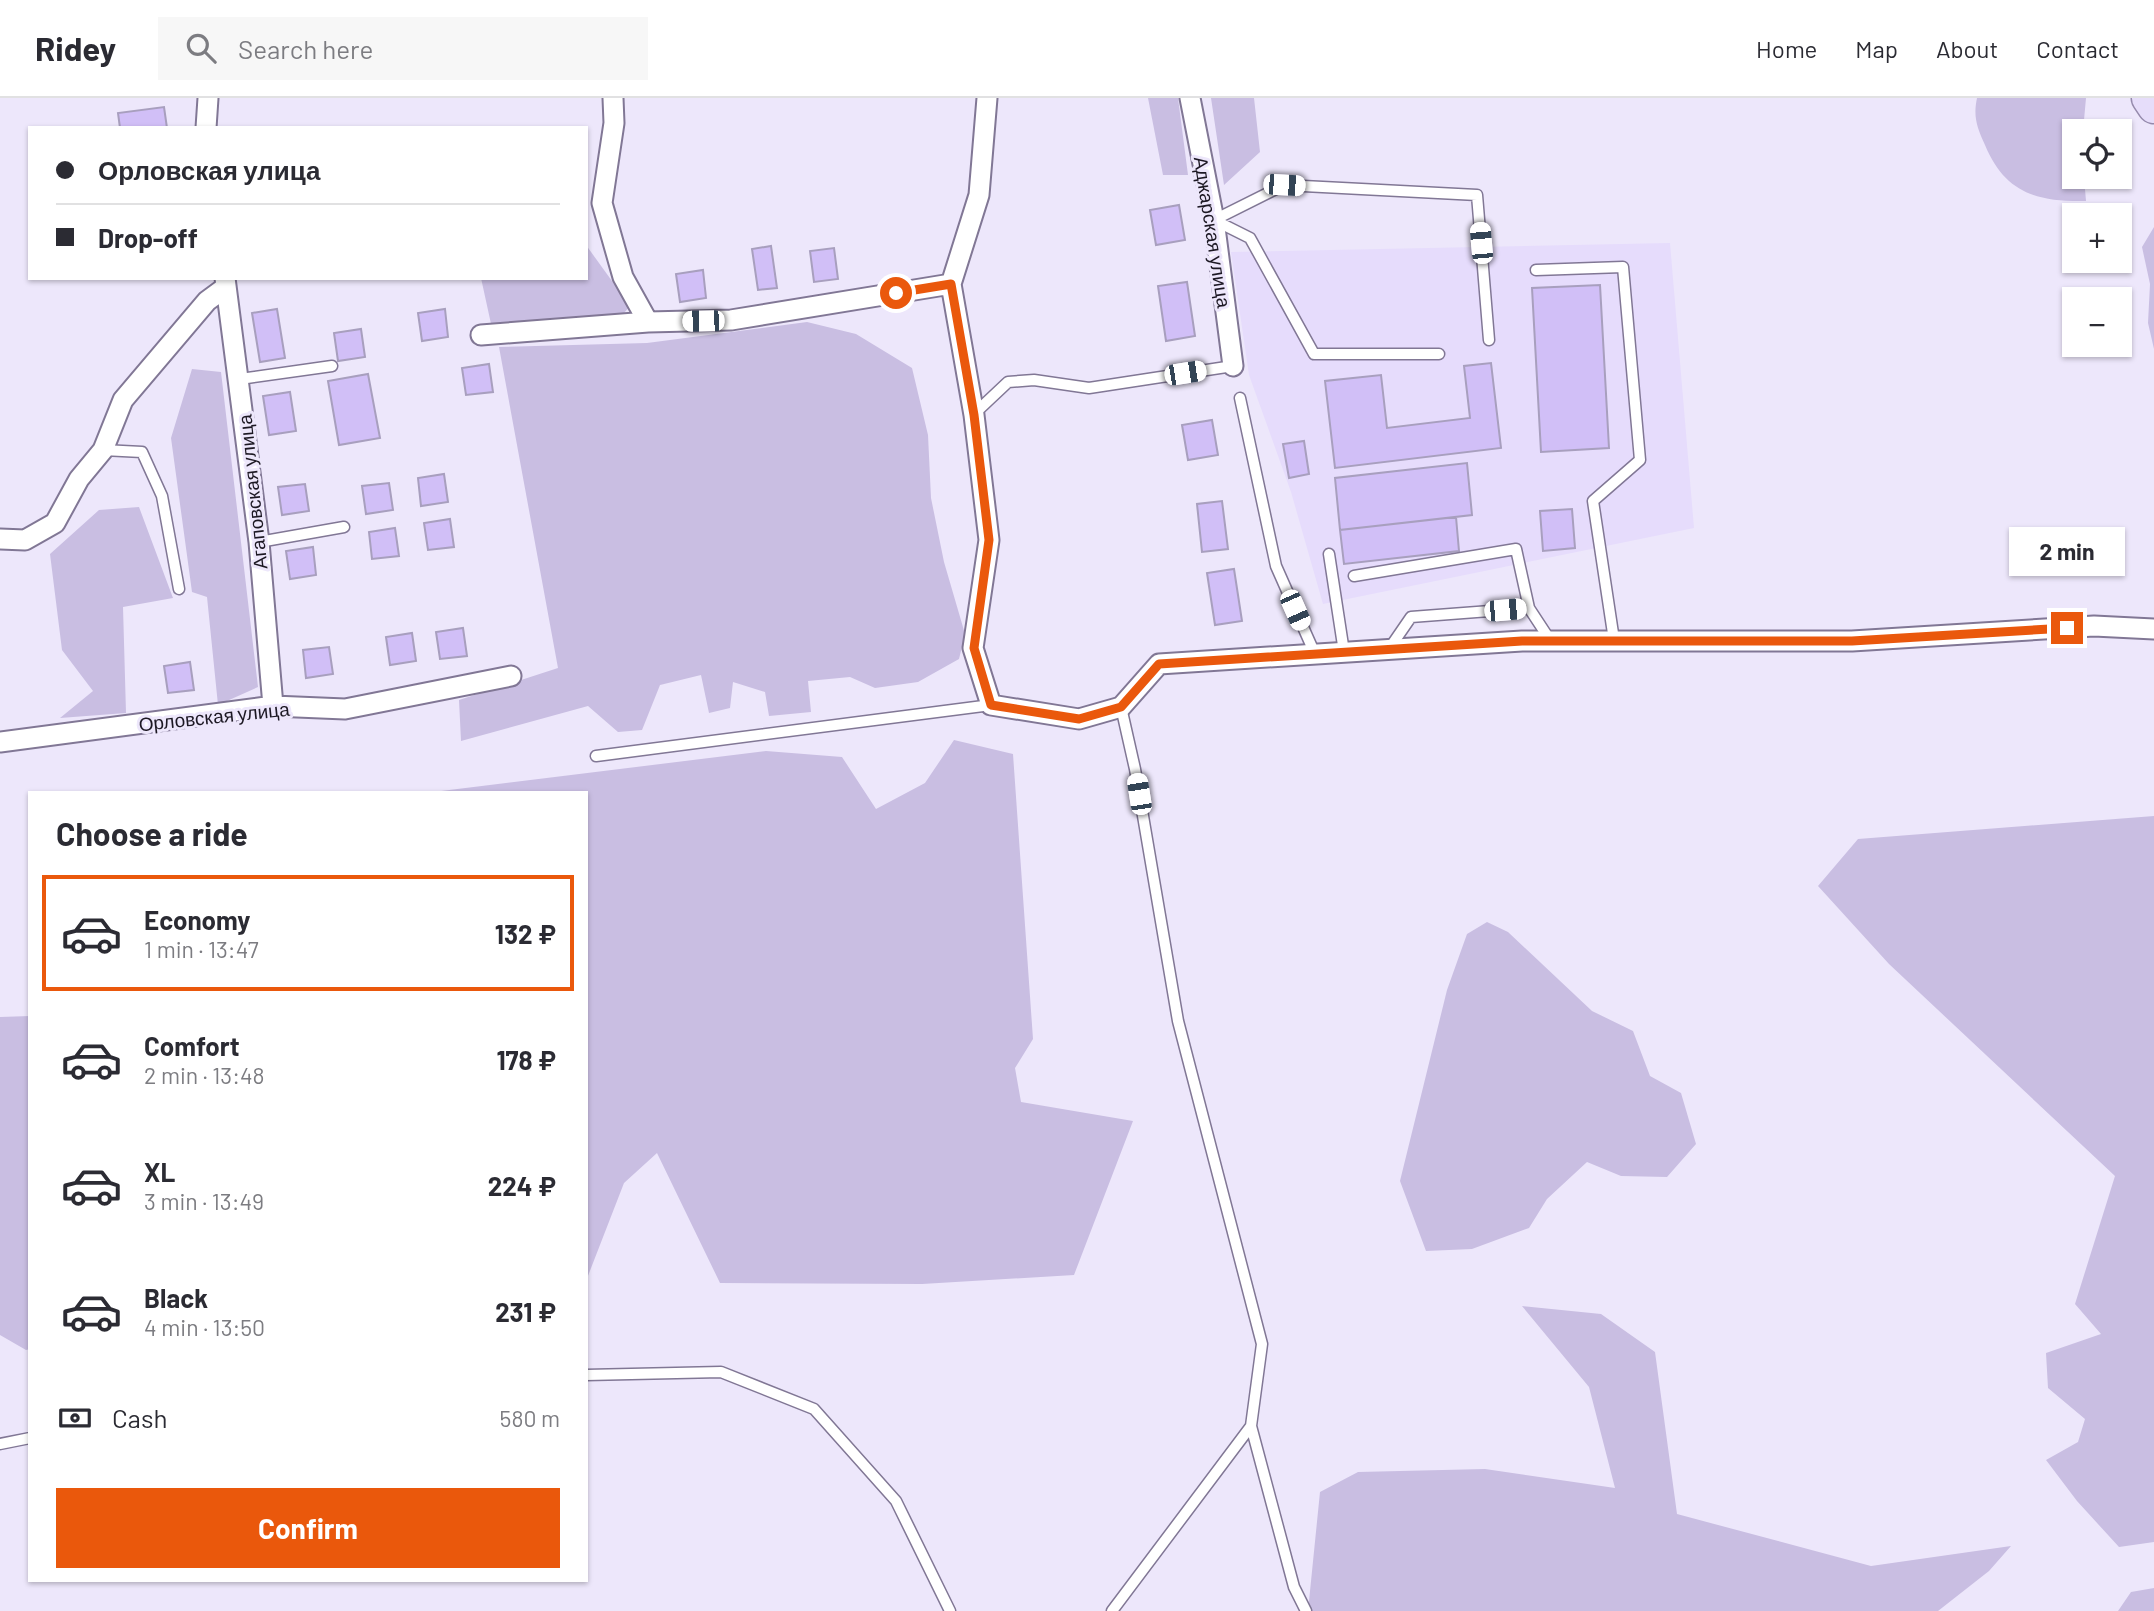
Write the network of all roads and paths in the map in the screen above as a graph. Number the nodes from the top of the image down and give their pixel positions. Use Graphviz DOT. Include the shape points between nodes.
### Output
graph roads {
  1 [pos="208,98"];
  2 [pos="613,98"];
  3 [pos="987,98"];
  4 [pos="1190,98"];
  5 [pos="2148,98"];
  6 [pos="2154,107"];
  7 [pos="206,126"];
  8 [pos="1214,220"];
  9 [pos="1536,270"];
  10 [pos="226,283"];
  11 [pos="951,284"];
  12 [pos="648,322"];
  13 [pos="481,335"];
  14 [pos="1489,340"];
  15 [pos="1439,354"];
  16 [pos="332,366"];
  17 [pos="1233,366"];
  18 [pos="240,380"];
  19 [pos="1240,398"];
  20 [pos="974,415"];
  21 [pos="103,450"];
  22 [pos="344,527"];
  23 [pos="0,540"];
  24 [pos="259,542"];
  25 [pos="1329,554"];
  26 [pos="1354,576"];
  27 [pos="180,589"];
  28 [pos="1529,608"];
  29 [pos="2154,629"];
  30 [pos="1551,640"];
  31 [pos="1614,640"];
  32 [pos="1389,649"];
  33 [pos="1344,652"];
  34 [pos="1315,654"];
  35 [pos="511,676"];
  36 [pos="991,705"];
  37 [pos="273,706"];
  38 [pos="1121,707"];
  39 [pos="0,741"];
  40 [pos="596,755"];
  41 [pos="588,1375"];
  42 [pos="1251,1426"];
  43 [pos="28,1438"];
  44 [pos="0,1444"];
  45 [pos="950,1611"];
  46 [pos="1112,1611"];
  47 [pos="1307,1611"];
  1 -- 7 [label="street"];
  2 -- 12 [label="street" via="614,123 602,202 623,277"];
  3 -- 11 [label="street" via="979,195"];
  4 -- 8 [label="street, Аджарская улица"];
  5 -- 6 [label="main road"];
  8 -- 14 [label="lane" via="1284,185 1477,195"];
  8 -- 15 [label="lane" via="1250,237 1314,354"];
  8 -- 17 [label="street, Аджарская улица"];
  9 -- 31 [label="lane" via="1623,267 1640,460 1593,501"];
  10 -- 18 [label="street, Агаповская улица"];
  10 -- 21 [label="street" via="123,400"];
  11 -- 12 [label="street" via="731,320"];
  11 -- 20 [label="street"];
  12 -- 13 [label="street"];
  16 -- 18 [label="lane"];
  17 -- 20 [label="lane" via="1089,388 1034,380 1008,382"];
  18 -- 24 [label="street, Агаповская улица"];
  19 -- 34 [label="lane" via="1276,566"];
  20 -- 36 [label="street" via="989,540 974,648"];
  21 -- 23 [label="street" via="79,480 55,523 25,540"];
  21 -- 27 [label="lane" via="142,452 162,496"];
  22 -- 24 [label="lane"];
  24 -- 37 [label="street, Агаповская улица"];
  25 -- 33 [label="lane"];
  26 -- 28 [label="lane" via="1516,549"];
  28 -- 30 [label="lane"];
  28 -- 32 [label="lane" via="1411,617"];
  29 -- 31 [label="street" via="2094,626 1852,641"];
  30 -- 31 [label="street"];
  30 -- 32 [label="street"];
  32 -- 33 [label="street"];
  33 -- 34 [label="street"];
  34 -- 38 [label="street" via="1159,664"];
  35 -- 37 [label="street, Орловская улица" via="345,709"];
  36 -- 38 [label="street" via="1079,719"];
  36 -- 40 [label="lane"];
  37 -- 39 [label="street, Орловская улица"];
  38 -- 42 [label="lane" via="1178,1021 1262,1344"];
  41 -- 45 [label="lane" via="721,1372 814,1409 896,1501"];
  42 -- 46 [label="lane"];
  42 -- 47 [label="lane" via="1294,1587"];
  43 -- 44 [label="lane"];
}
